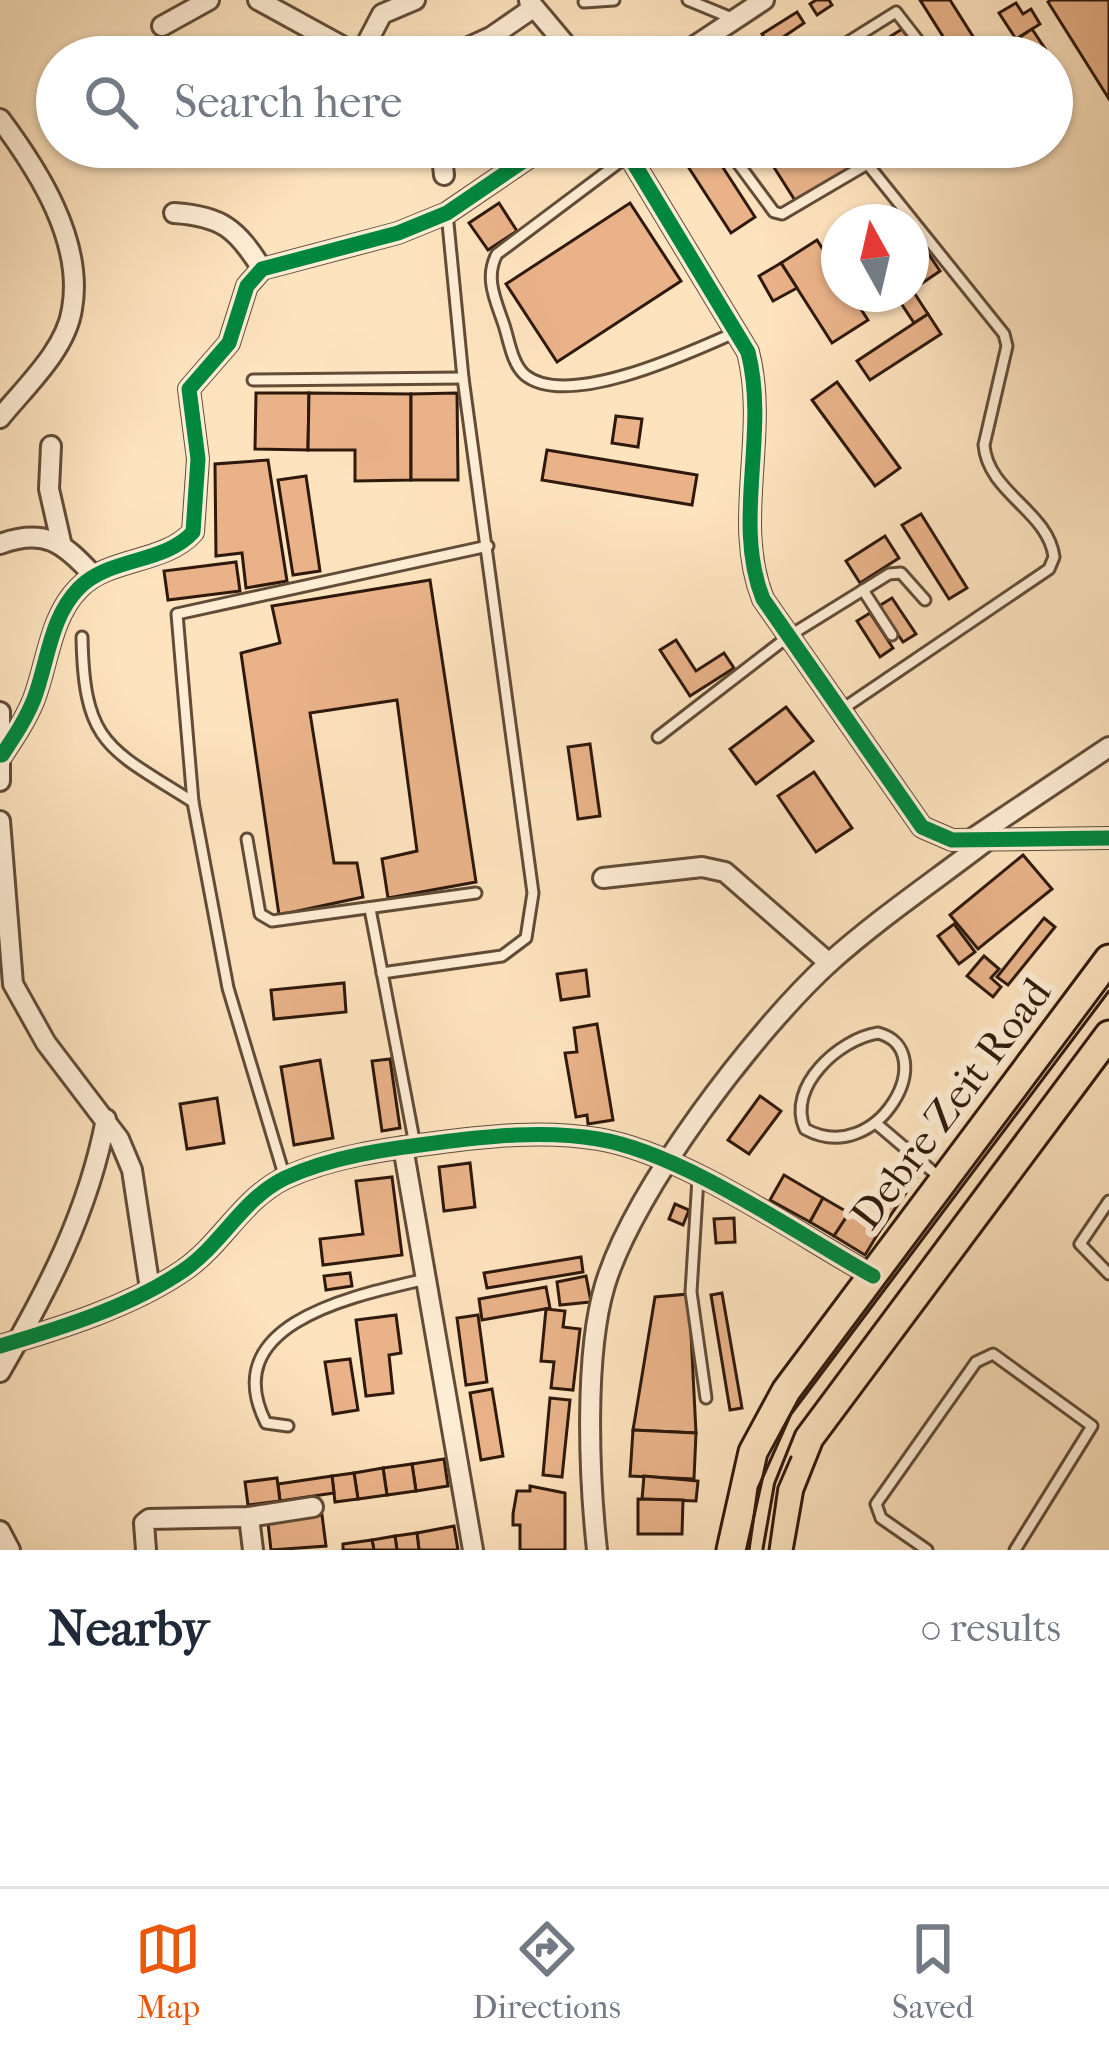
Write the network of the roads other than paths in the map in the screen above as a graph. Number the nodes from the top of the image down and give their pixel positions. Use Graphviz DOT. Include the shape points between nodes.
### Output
graph roads {
  1 [pos="209,0"];
  2 [pos="258,0"];
  3 [pos="416,0"];
  4 [pos="614,0"];
  5 [pos="688,0"];
  6 [pos="764,0"];
  7 [pos="584,2"];
  8 [pos="531,4"];
  9 [pos="734,20"];
  10 [pos="162,26"];
  11 [pos="324,36"];
  12 [pos="371,36"];
  13 [pos="482,36"];
  14 [pos="558,36"];
  15 [pos="710,36"];
  16 [pos="858,36"];
  17 [pos="918,36"];
  18 [pos="0,119"];
  19 [pos="36,167"];
  20 [pos="37,168"];
  21 [pos="443,168"];
  22 [pos="513,168"];
  23 [pos="605,168"];
  24 [pos="637,168"];
  25 [pos="742,168"];
  26 [pos="865,168"];
  27 [pos="871,168"];
  28 [pos="444,175"];
  29 [pos="174,213"];
  30 [pos="447,213"];
  31 [pos="262,268"];
  32 [pos="737,332"];
  33 [pos="463,378"];
  34 [pos="253,380"];
  35 [pos="0,418"];
  36 [pos="51,446"];
  37 [pos="61,542"];
  38 [pos="0,544"];
  39 [pos="488,546"];
  40 [pos="93,575"];
  41 [pos="863,590"];
  42 [pos="925,600"];
  43 [pos="892,635"];
  44 [pos="789,636"];
  45 [pos="82,637"];
  46 [pos="841,710"];
  47 [pos="0,712"];
  48 [pos="658,737"];
  49 [pos="1109,747"];
  50 [pos="1,759"];
  51 [pos="0,781"];
  52 [pos="193,802"];
  53 [pos="0,820"];
  54 [pos="1109,838"];
  55 [pos="247,839"];
  56 [pos="979,839"];
  57 [pos="603,878"];
  58 [pos="476,893"];
  59 [pos="370,909"];
  60 [pos="1109,959"];
  61 [pos="829,963"];
  62 [pos="382,973"];
  63 [pos="7,977"];
  64 [pos="1109,1035"];
  65 [pos="106,1118"];
  66 [pos="878,1125"];
  67 [pos="409,1146"];
  68 [pos="669,1161"];
  69 [pos="285,1178"];
  70 [pos="698,1178"];
  71 [pos="944,1181"];
  72 [pos="1109,1202"];
  73 [pos="1109,1274"];
  74 [pos="873,1276"];
  75 [pos="426,1279"];
  76 [pos="151,1289"];
  77 [pos="9,1344"];
  78 [pos="0,1372"];
  79 [pos="706,1398"];
  80 [pos="288,1426"];
  81 [pos="313,1507"];
  82 [pos="249,1517"];
  83 [pos="0,1531"];
  84 [pos="10,1550"];
  85 [pos="146,1550"];
  86 [pos="253,1550"];
  87 [pos="472,1550"];
  88 [pos="597,1550"];
  89 [pos="730,1550"];
  90 [pos="778,1550"];
  91 [pos="927,1550"];
  92 [pos="1015,1550"];
  1 -- 10 [label="street"];
  2 -- 11 [label="street"];
  3 -- 12 [label="street" via="382,14"];
  4 -- 7 [label="lane"];
  5 -- 9 [label="lane"];
  6 -- 9 [label="street"];
  8 -- 13 [label="street"];
  8 -- 14 [label="street"];
  9 -- 15 [label="street"];
  16 -- 17 [label="lane" via="896,12"];
  18 -- 19 [label="street"];
  20 -- 35 [label="street" via="64,240 72,310 60,340"];
  21 -- 28 [label="street"];
  22 -- 30 [label="street"];
  23 -- 32 [label="lane" via="496,254 492,289 517,365 555,384 614,378"];
  24 -- 32 [label="street"];
  25 -- 26 [label="lane" via="782,214"];
  27 -- 46 [label="lane" via="1004,334 986,461 1044,532 1054,557 1049,569"];
  29 -- 31 [label="street" via="235,228"];
  30 -- 31 [label="street"];
  30 -- 33 [label="lane"];
  31 -- 40 [label="street" via="247,286 230,343 189,389 198,459 194,532"];
  32 -- 44 [label="street" via="756,388 752,565"];
  33 -- 34 [label="lane"];
  33 -- 39 [label="lane"];
  36 -- 37 [label="street" via="49,489"];
  37 -- 38 [label="street" via="27,536"];
  37 -- 40 [label="street"];
  39 -- 52 [label="lane" via="178,614"];
  39 -- 62 [label="lane" via="533,893 526,938 502,956"];
  40 -- 50 [label="street" via="66,604 33,700"];
  41 -- 42 [label="lane" via="895,572"];
  41 -- 43 [label="lane"];
  41 -- 44 [label="lane"];
  44 -- 46 [label="street"];
  44 -- 48 [label="lane"];
  45 -- 52 [label="lane" via="86,700 99,736"];
  46 -- 56 [label="street" via="922,827 935,837"];
  47 -- 50 [label="street"];
  49 -- 56 [label="street"];
  50 -- 51 [label="street"];
  52 -- 69 [label="lane" via="228,988"];
  53 -- 63 [label="street"];
  54 -- 56 [label="street"];
  55 -- 59 [label="lane" via="265,918"];
  56 -- 61 [label="street"];
  57 -- 61 [label="street" via="702,867 725,872"];
  58 -- 59 [label="lane"];
  59 -- 62 [label="lane"];
  60 -- 71 [label="main road, Debre Zeit Road"];
  61 -- 68 [label="street"];
  62 -- 67 [label="lane"];
  63 -- 65 [label="street" via="46,1043"];
  64 -- 90 [label="main road, Debre Zeit Road" via="809,1438"];
  65 -- 76 [label="street" via="132,1170"];
  65 -- 77 [label="street" via="94,1182 68,1251"];
  66 -- 66 [label="lane" via="818,1136 805,1129 800,1101 831,1058 878,1033 898,1046 903,1080"];
  66 -- 71 [label="lane"];
  67 -- 68 [label="street" via="557,1134 604,1139"];
  67 -- 69 [label="street"];
  67 -- 75 [label="street"];
  68 -- 70 [label="street"];
  68 -- 88 [label="street" via="604,1286 593,1383"];
  69 -- 76 [label="street" via="202,1255"];
  70 -- 74 [label="street"];
  70 -- 79 [label="lane" via="692,1292"];
  71 -- 74 [label="main road, Debre Zeit Road"];
  72 -- 73 [label="lane" via="1080,1244"];
  74 -- 89 [label="main road, Debre Zeit Road" via="772,1414 753,1452"];
  75 -- 80 [label="lane" via="292,1320 258,1361 253,1386 266,1423"];
  75 -- 87 [label="street"];
  76 -- 77 [label="street"];
  77 -- 78 [label="street"];
  81 -- 82 [label="street"];
  82 -- 85 [label="street" via="149,1519"];
  82 -- 86 [label="street"];
  83 -- 84 [label="street"];
  91 -- 92 [label="lane" via="881,1518 879,1495 976,1362 993,1354 1092,1426"];
}
